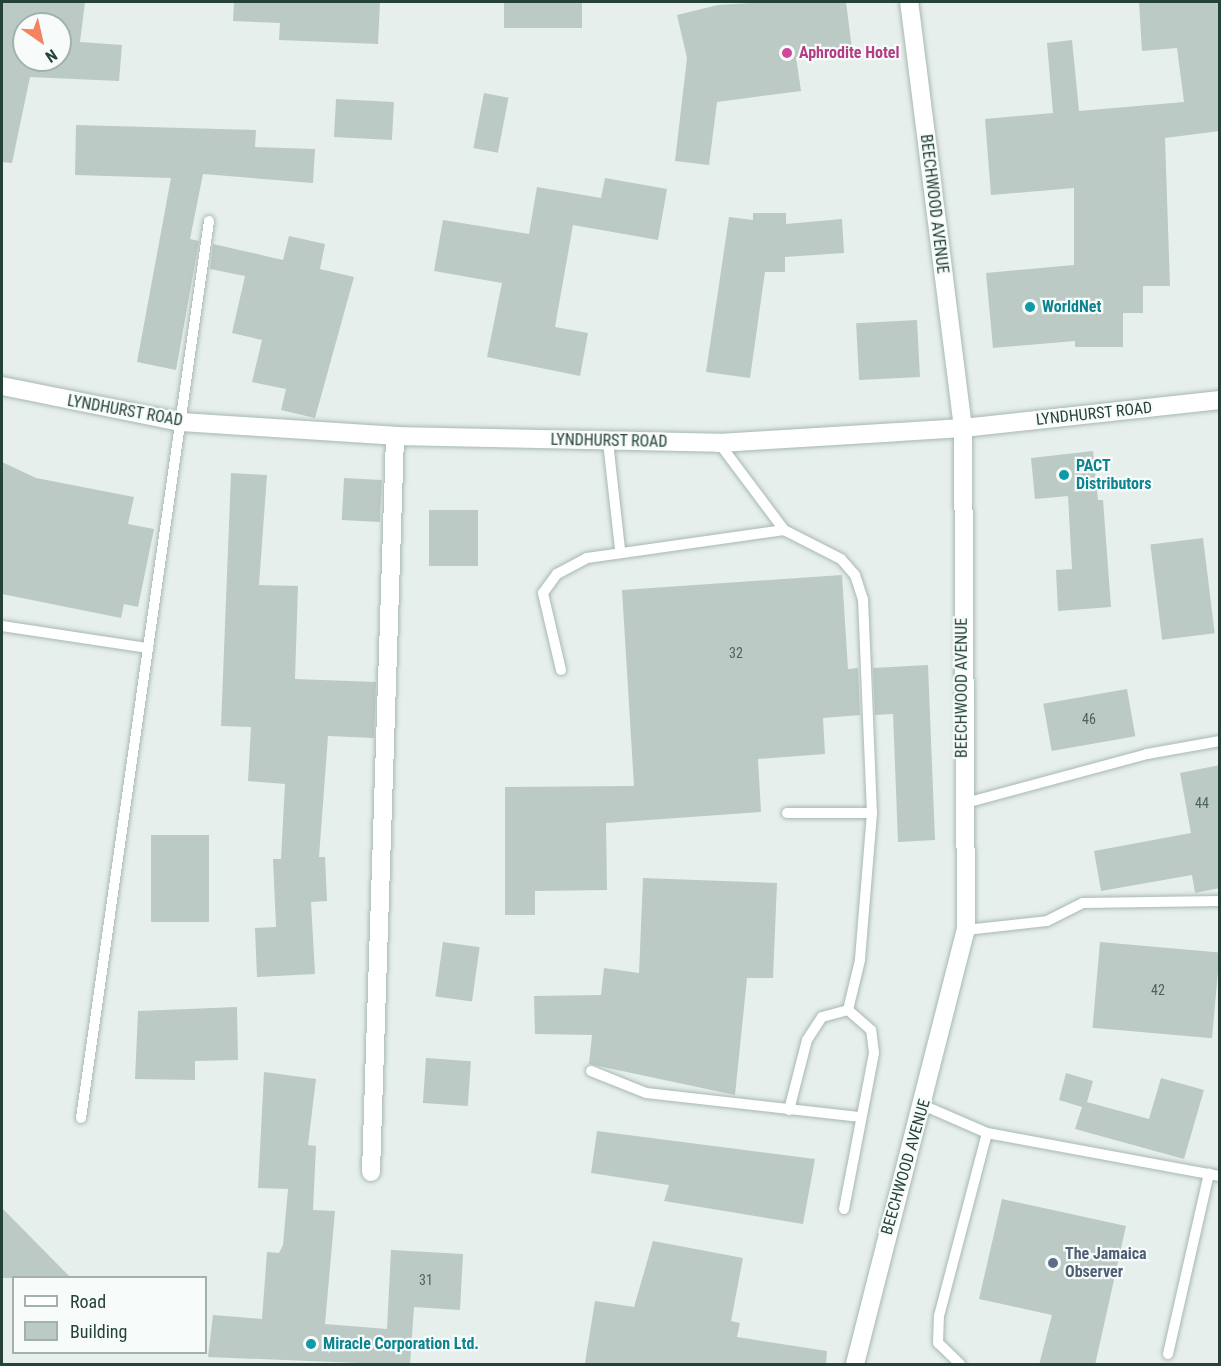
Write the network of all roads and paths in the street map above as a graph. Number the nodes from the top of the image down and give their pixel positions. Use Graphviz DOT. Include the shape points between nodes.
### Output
graph roads {
  1 [pos="909,2"];
  2 [pos="209,221"];
  3 [pos="2,386"];
  4 [pos="1220,400"];
  5 [pos="181,422"];
  6 [pos="963,428"];
  7 [pos="395,436"];
  8 [pos="608,442"];
  9 [pos="719,443"];
  10 [pos="784,530"];
  11 [pos="620,549"];
  12 [pos="2,626"];
  13 [pos="148,648"];
  14 [pos="561,670"];
  15 [pos="1220,741"];
  16 [pos="962,804"];
  17 [pos="787,813"];
  18 [pos="872,813"];
  19 [pos="1220,901"];
  20 [pos="966,930"];
  21 [pos="848,1010"];
  22 [pos="591,1071"];
  23 [pos="925,1106"];
  24 [pos="789,1110"];
  25 [pos="81,1118"];
  26 [pos="859,1118"];
  27 [pos="987,1133"];
  28 [pos="371,1172"];
  29 [pos="1214,1175"];
  30 [pos="844,1209"];
  31 [pos="1168,1354"];
  32 [pos="855,1365"];
  33 [pos="960,1365"];
  1 -- 6 [label="street, BEECHWOOD AVENUE"];
  2 -- 5 [label="lane"];
  3 -- 5 [label="street, LYNDHURST ROAD"];
  4 -- 6 [label="street, LYNDHURST ROAD"];
  5 -- 7 [label="street, LYNDHURST ROAD"];
  5 -- 13 [label="lane"];
  6 -- 9 [label="street, LYNDHURST ROAD"];
  6 -- 16 [label="street, BEECHWOOD AVENUE"];
  7 -- 8 [label="street, LYNDHURST ROAD"];
  7 -- 28 [label="street"];
  8 -- 9 [label="street, LYNDHURST ROAD"];
  8 -- 11 [label="lane"];
  9 -- 10 [label="lane"];
  10 -- 11 [label="lane"];
  10 -- 18 [label="lane" via="841,560 858,583"];
  11 -- 14 [label="lane" via="557,574 543,593"];
  12 -- 13 [label="lane"];
  13 -- 25 [label="lane"];
  15 -- 16 [label="lane" via="1147,754"];
  16 -- 20 [label="street, BEECHWOOD AVENUE"];
  17 -- 18 [label="lane"];
  18 -- 21 [label="lane" via="860,960"];
  19 -- 20 [label="lane" via="1083,903 1047,921"];
  20 -- 23 [label="street, BEECHWOOD AVENUE"];
  21 -- 24 [label="lane" via="822,1017 807,1040"];
  21 -- 26 [label="lane" via="871,1030 874,1053"];
  22 -- 24 [label="lane" via="646,1093"];
  23 -- 27 [label="lane"];
  23 -- 32 [label="street, BEECHWOOD AVENUE"];
  24 -- 26 [label="lane"];
  26 -- 30 [label="lane"];
  27 -- 29 [label="lane"];
  27 -- 33 [label="lane" via="939,1316 938,1343"];
  29 -- 31 [label="lane"];
}
